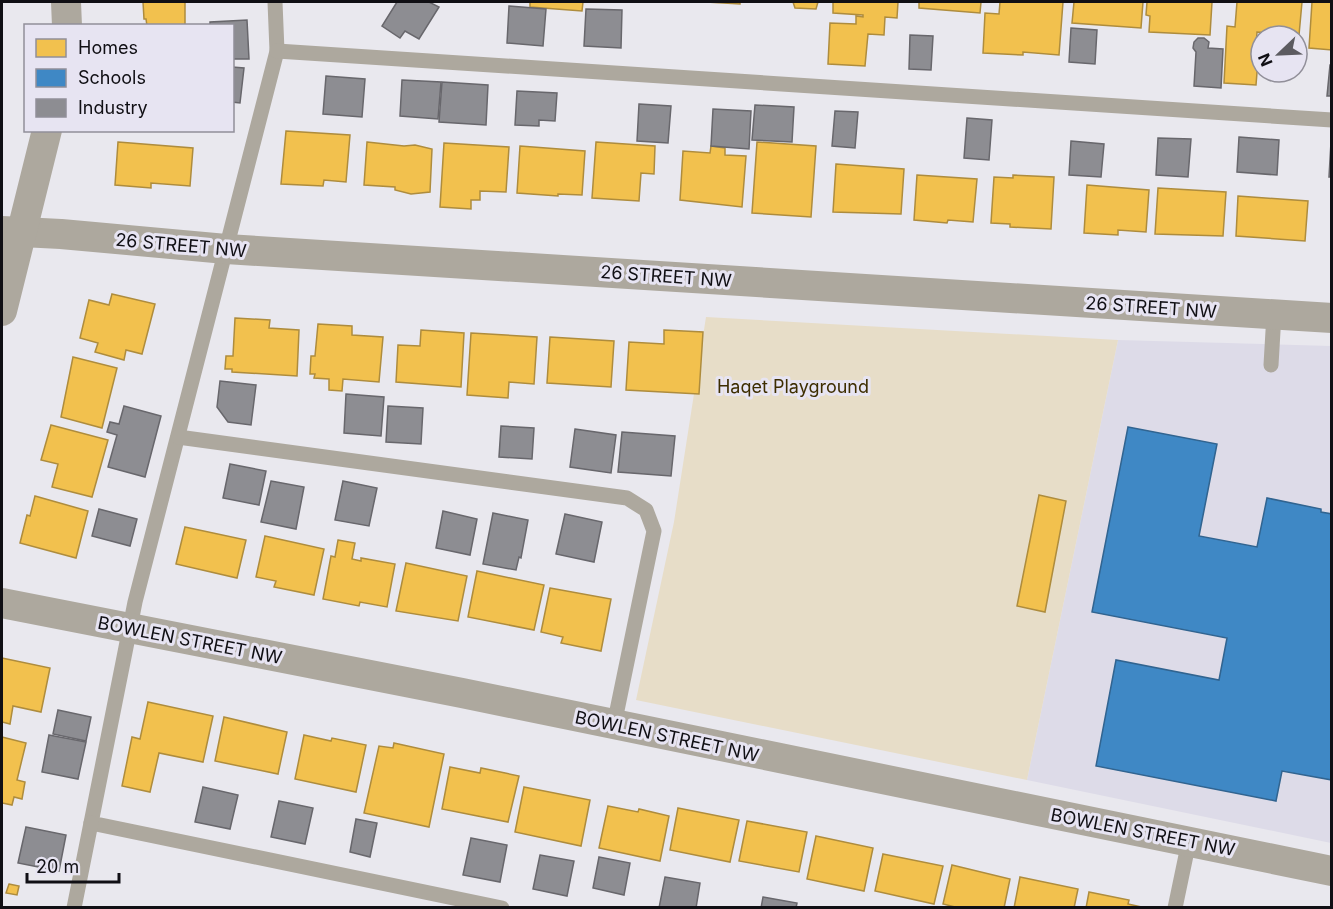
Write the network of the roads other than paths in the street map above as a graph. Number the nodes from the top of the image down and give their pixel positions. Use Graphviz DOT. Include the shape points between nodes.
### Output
graph roads {
  1 [pos="66,2"];
  2 [pos="275,2"];
  3 [pos="67,24"];
  4 [pos="277,51"];
  5 [pos="1332,120"];
  6 [pos="46,132"];
  7 [pos="11,232"];
  8 [pos="226,249"];
  9 [pos="2,311"];
  10 [pos="1274,314"];
  11 [pos="1332,318"];
  12 [pos="1271,365"];
  13 [pos="178,437"];
  14 [pos="2,603"];
  15 [pos="131,628"];
  16 [pos="614,725"];
  17 [pos="91,823"];
  18 [pos="1189,841"];
  19 [pos="1332,871"];
  20 [pos="74,908"];
  21 [pos="502,908"];
  22 [pos="1175,908"];
  1 -- 3 [label="street"];
  2 -- 4 [label="lane"];
  4 -- 5 [label="lane"];
  4 -- 8 [label="lane"];
  6 -- 7 [label="street"];
  7 -- 8 [label="street, 26 STREET NW"];
  7 -- 9 [label="street"];
  8 -- 10 [label="street, 26 STREET NW"];
  8 -- 13 [label="lane"];
  10 -- 11 [label="street, 26 STREET NW"];
  10 -- 12 [label="lane"];
  13 -- 15 [label="lane"];
  13 -- 16 [label="lane" via="627,498 646,510 654,531"];
  14 -- 15 [label="street, BOWLEN STREET NW"];
  15 -- 16 [label="street, BOWLEN STREET NW"];
  15 -- 17 [label="lane"];
  16 -- 18 [label="street, BOWLEN STREET NW"];
  17 -- 20 [label="lane"];
  17 -- 21 [label="lane"];
  18 -- 19 [label="street, BOWLEN STREET NW"];
  18 -- 22 [label="lane"];
}
